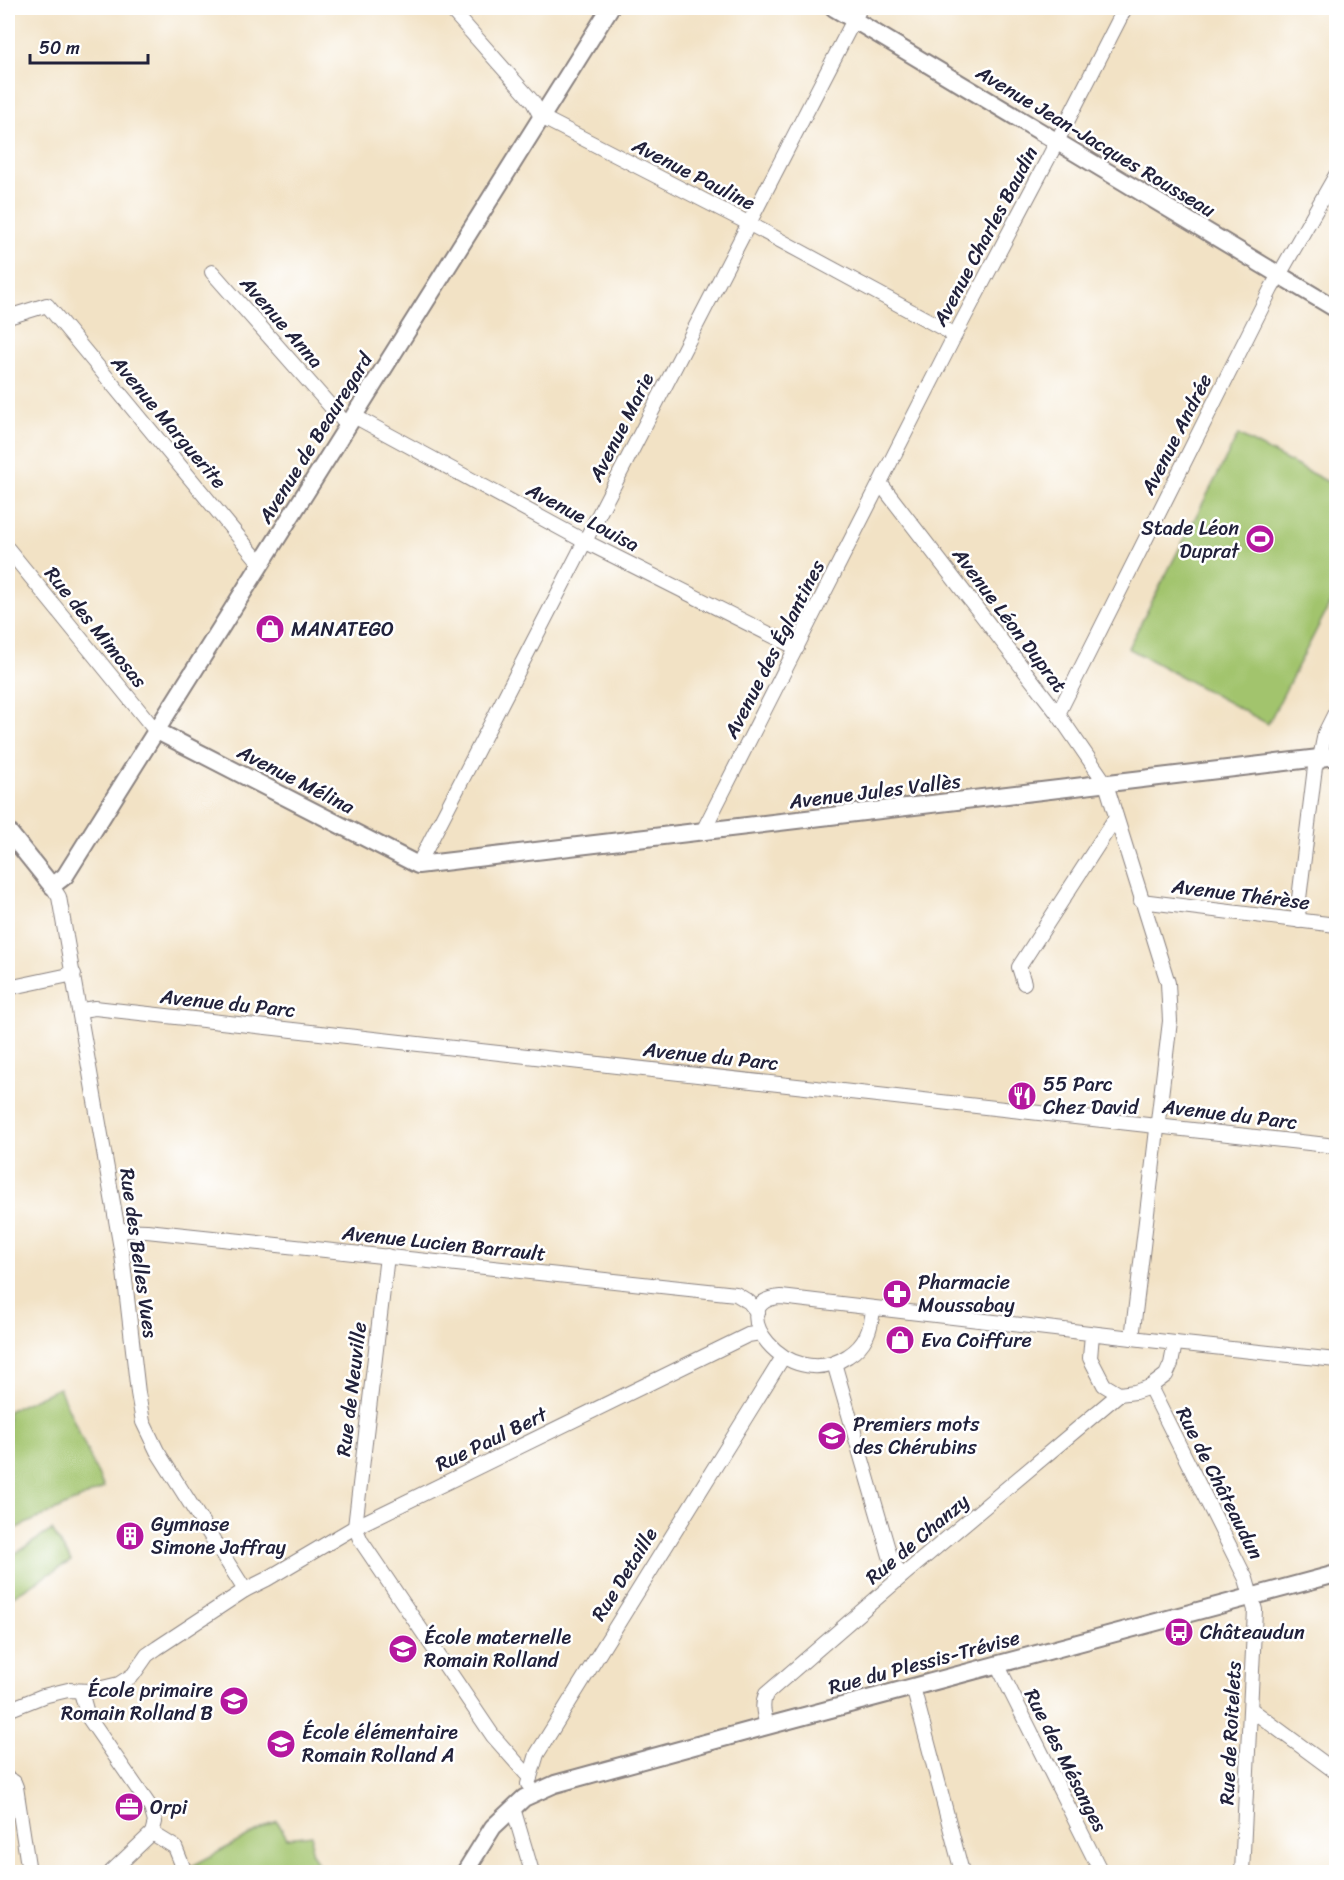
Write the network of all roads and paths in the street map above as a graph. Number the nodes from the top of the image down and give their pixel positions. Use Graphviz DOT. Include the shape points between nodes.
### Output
graph roads {
  1 [pos="450,8"];
  2 [pos="610,8"];
  3 [pos="834,8"];
  4 [pos="1125,8"];
  5 [pos="856,13"];
  6 [pos="541,117"];
  7 [pos="1056,142"];
  8 [pos="1336,175"];
  9 [pos="748,223"];
  10 [pos="212,272"];
  11 [pos="1279,275"];
  12 [pos="1336,309"];
  13 [pos="8,317"];
  14 [pos="955,335"];
  15 [pos="350,420"];
  16 [pos="880,483"];
  17 [pos="584,541"];
  18 [pos="8,549"];
  19 [pos="261,564"];
  20 [pos="797,648"];
  21 [pos="1336,711"];
  22 [pos="1058,714"];
  23 [pos="155,730"];
  24 [pos="1328,757"];
  25 [pos="1106,784"];
  26 [pos="1116,817"];
  27 [pos="8,831"];
  28 [pos="702,833"];
  29 [pos="418,865"];
  30 [pos="56,892"];
  31 [pos="1142,901"];
  32 [pos="1299,921"];
  33 [pos="1336,925"];
  34 [pos="74,974"];
  35 [pos="1024,983"];
  36 [pos="8,988"];
  37 [pos="81,1010"];
  38 [pos="1156,1125"];
  39 [pos="1336,1146"];
  40 [pos="118,1230"];
  41 [pos="387,1256"];
  42 [pos="873,1309"];
  43 [pos="758,1313"];
  44 [pos="760,1333"];
  45 [pos="1092,1334"];
  46 [pos="1132,1338"];
  47 [pos="1175,1343"];
  48 [pos="783,1357"];
  49 [pos="1336,1360"];
  50 [pos="834,1363"];
  51 [pos="1150,1388"];
  52 [pos="1119,1394"];
  53 [pos="356,1527"];
  54 [pos="1336,1574"];
  55 [pos="901,1577"];
  56 [pos="245,1590"];
  57 [pos="1252,1597"];
  58 [pos="997,1664"];
  59 [pos="914,1687"];
  60 [pos="81,1692"];
  61 [pos="8,1710"];
  62 [pos="1252,1710"];
  63 [pos="767,1725"];
  64 [pos="1336,1772"];
  65 [pos="530,1778"];
  66 [pos="8,1779"];
  67 [pos="519,1803"];
  68 [pos="152,1833"];
  69 [pos="961,1870"];
  70 [pos="29,1872"];
  71 [pos="111,1872"];
  72 [pos="185,1872"];
  73 [pos="465,1872"];
  74 [pos="532,1872"];
  75 [pos="946,1872"];
  76 [pos="1101,1872"];
  77 [pos="1242,1872"];
  1 -- 6 [label="street, Avenue Pauline" via="533,102"];
  2 -- 6 [label="street, Avenue de Beauregard"];
  3 -- 5 [label="street, Avenue Jean-Jacques Rousseau"];
  4 -- 7 [label="street, Avenue Charles Baudin"];
  5 -- 7 [label="street, Avenue Jean-Jacques Rousseau"];
  5 -- 9 [label="street, Avenue Marie"];
  6 -- 9 [label="street, Avenue Pauline"];
  6 -- 15 [label="street, Avenue de Beauregard"];
  7 -- 11 [label="street, Avenue Jean-Jacques Rousseau"];
  7 -- 14 [label="street, Avenue Charles Baudin"];
  8 -- 11 [label="street, Avenue Andrée"];
  9 -- 14 [label="street, Avenue Pauline"];
  9 -- 17 [label="street, Avenue Marie"];
  10 -- 15 [label="street, Avenue Anna"];
  11 -- 12 [label="street, Avenue Jean-Jacques Rousseau"];
  11 -- 22 [label="street, Avenue Andrée"];
  13 -- 19 [label="street, Avenue Marguerite" via="47,305"];
  14 -- 16 [label="street, Avenue Charles Baudin"];
  15 -- 17 [label="street, Avenue Louisa"];
  15 -- 19 [label="street, Avenue de Beauregard"];
  16 -- 20 [label="street, Avenue des Églantines"];
  16 -- 22 [label="street, Avenue Léon Duprat"];
  17 -- 20 [label="street, Avenue Louisa"];
  17 -- 29 [label="street, Avenue Marie"];
  18 -- 23 [label="street, Rue des Mimosas"];
  19 -- 23 [label="street, Avenue de Beauregard"];
  20 -- 28 [label="street, Avenue des Églantines"];
  21 -- 24 [label="street" via="1325,733"];
  22 -- 25 [label="street, Avenue Léon Duprat"];
  23 -- 29 [label="street, Avenue Mélina"];
  23 -- 30 [label="street, Avenue de Beauregard"];
  24 -- 25 [label="street, Avenue Jules Vallès"];
  24 -- 32 [label="street" via="1315,767"];
  25 -- 26 [label="street, Avenue Léon Duprat"];
  25 -- 28 [label="street, Avenue Jules Vallès"];
  26 -- 31 [label="street, Avenue Léon Duprat"];
  26 -- 35 [label="street" via="1019,967"];
  27 -- 30 [label="street"];
  28 -- 29 [label="street, Avenue Jules Vallès"];
  30 -- 34 [label="street, Rue des Belles Vues"];
  31 -- 32 [label="street, Avenue Thérèse"];
  31 -- 38 [label="street, Avenue Léon Duprat" via="1168,983 1170,1021"];
  32 -- 33 [label="street, Avenue Thérèse"];
  34 -- 36 [label="street"];
  34 -- 37 [label="street, Rue des Belles Vues"];
  37 -- 38 [label="street, Avenue du Parc" via="128,1011"];
  37 -- 40 [label="street, Rue des Belles Vues"];
  38 -- 39 [label="street, Avenue du Parc"];
  38 -- 46 [label="street, Avenue Léon Duprat"];
  40 -- 41 [label="street, Avenue Lucien Barrault"];
  40 -- 56 [label="street, Rue des Belles Vues" via="144,1422 157,1451"];
  41 -- 43 [label="street, Avenue Lucien Barrault" via="736,1294"];
  41 -- 53 [label="street, Rue de Neuville"];
  42 -- 43 [label="street" via="781,1297 764,1302"];
  42 -- 45 [label="street"];
  42 -- 50 [label="street" via="866,1339 856,1351"];
  43 -- 44 [label="street"];
  44 -- 48 [label="street"];
  44 -- 53 [label="street, Rue Paul Bert" via="748,1335"];
  45 -- 46 [label="street"];
  45 -- 52 [label="street" via="1090,1358 1104,1385"];
  46 -- 47 [label="street"];
  47 -- 49 [label="street"];
  47 -- 51 [label="street" via="1166,1375"];
  48 -- 50 [label="street" via="806,1365"];
  48 -- 65 [label="street, Rue Detaille" via="537,1754"];
  50 -- 55 [label="street" via="890,1556"];
  51 -- 52 [label="street"];
  51 -- 57 [label="street, Rue de Châteaudun"];
  52 -- 55 [label="street, Rue de Chanzy"];
  53 -- 56 [label="street, Rue Paul Bert"];
  53 -- 65 [label="street" via="361,1541 493,1736"];
  54 -- 57 [label="street, Rue du Plessis-Trévise"];
  55 -- 63 [label="street, Rue de Chanzy" via="766,1694 763,1709"];
  56 -- 60 [label="street, Rue Paul Bert" via="147,1655 127,1680"];
  57 -- 58 [label="street, Rue du Plessis-Trévise"];
  57 -- 62 [label="street, Rue de Roitelets"];
  58 -- 59 [label="street, Rue du Plessis-Trévise"];
  58 -- 76 [label="street, Rue des Mésanges"];
  59 -- 63 [label="street, Rue du Plessis-Trévise"];
  59 -- 69 [label="street"];
  60 -- 61 [label="street, Rue Paul Bert" via="68,1690 43,1696"];
  60 -- 68 [label="street" via="88,1717 151,1808 155,1822"];
  62 -- 64 [label="street"];
  62 -- 77 [label="street, Rue de Roitelets"];
  63 -- 67 [label="street, Rue du Plessis-Trévise" via="555,1784"];
  65 -- 67 [label="street, Rue Detaille"];
  66 -- 70 [label="street" via="16,1787"];
  67 -- 73 [label="street, Rue Detaille" via="493,1827"];
  67 -- 74 [label="street"];
  68 -- 71 [label="street"];
  68 -- 72 [label="street" via="176,1847"];
  69 -- 75 [label="street"];
}
